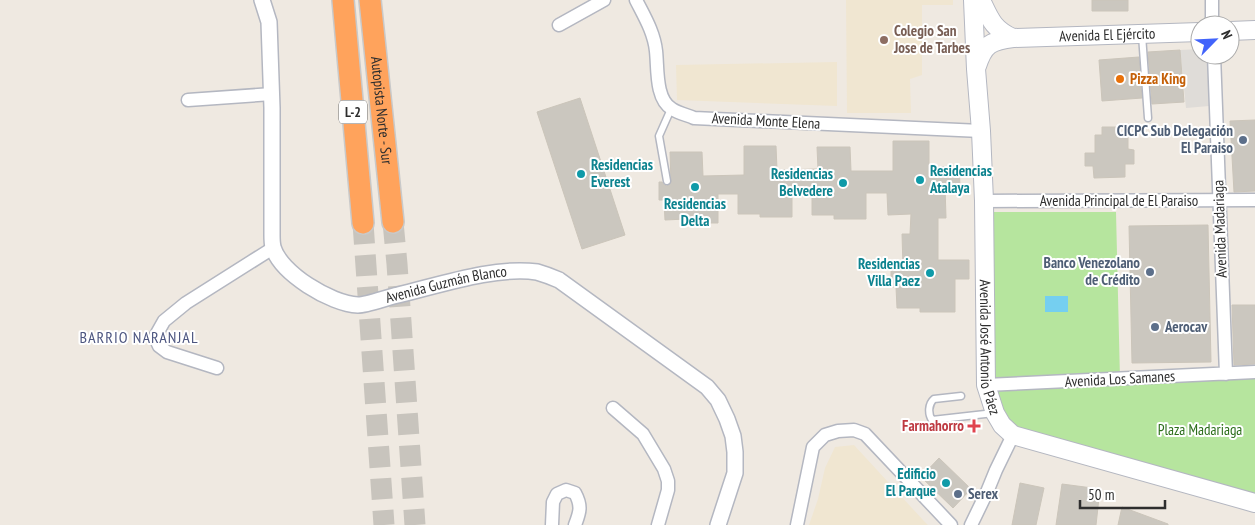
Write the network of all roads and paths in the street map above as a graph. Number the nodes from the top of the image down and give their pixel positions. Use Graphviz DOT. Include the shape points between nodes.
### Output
graph roads {
  1 [pos="262,0"];
  2 [pos="343,0"];
  3 [pos="370,0"];
  4 [pos="604,0"];
  5 [pos="636,0"];
  6 [pos="973,0"];
  7 [pos="981,0"];
  8 [pos="1212,0"];
  9 [pos="1212,15"];
  10 [pos="559,26"];
  11 [pos="1255,30"];
  12 [pos="1240,31"];
  13 [pos="1190,32"];
  14 [pos="1142,34"];
  15 [pos="1013,38"];
  16 [pos="1214,65"];
  17 [pos="976,69"];
  18 [pos="272,94"];
  19 [pos="188,100"];
  20 [pos="671,109"];
  21 [pos="1148,118"];
  22 [pos="980,131"];
  23 [pos="667,181"];
  24 [pos="1219,200"];
  25 [pos="1255,200"];
  26 [pos="984,201"];
  27 [pos="393,222"];
  28 [pos="363,223"];
  29 [pos="273,248"];
  30 [pos="217,368"];
  31 [pos="1255,372"];
  32 [pos="1226,374"];
  33 [pos="986,385"];
  34 [pos="962,396"];
  35 [pos="613,408"];
  36 [pos="995,413"];
  37 [pos="1013,435"];
  38 [pos="1255,503"];
  39 [pos="552,525"];
  40 [pos="576,525"];
  41 [pos="658,525"];
  42 [pos="718,525"];
  43 [pos="797,525"];
  44 [pos="951,525"];
  45 [pos="971,525"];
  1 -- 18 [label="street" via="269,22"];
  2 -- 28 [label="highway, Autopista Norte - Sur / L-2"];
  3 -- 27 [label="highway, Autopista Norte - Sur / L-2"];
  4 -- 10 [label="street"];
  5 -- 20 [label="street" via="651,29 662,100"];
  6 -- 17 [label="main road, Avenida José Antonio Páez"];
  7 -- 15 [label="main road" via="996,28"];
  8 -- 9 [label="street"];
  11 -- 12 [label="main road"];
  13 -- 14 [label="main road, Avenida El Ejército"];
  14 -- 15 [label="main road, Avenida El Ejército"];
  14 -- 21 [label="lane"];
  15 -- 17 [label="main road, Avenida El Ejército" via="999,40 985,48"];
  16 -- 24 [label="street, Avenida Madariaga"];
  17 -- 22 [label="main road, Avenida José Antonio Páez"];
  18 -- 19 [label="street"];
  18 -- 29 [label="street"];
  20 -- 22 [label="street, Avenida Monte Elena" via="694,118"];
  20 -- 23 [label="lane" via="659,136"];
  22 -- 26 [label="main road, Avenida José Antonio Páez"];
  24 -- 25 [label="street, Avenida Principal de El Paraiso"];
  24 -- 26 [label="street, Avenida Principal de El Paraiso"];
  24 -- 32 [label="street, Avenida Madariaga"];
  26 -- 33 [label="main road, Avenida José Antonio Páez"];
  29 -- 30 [label="street" via="186,303 164,321 155,336 159,346 167,352"];
  29 -- 42 [label="street, Avenida Guzmán Blanco" via="294,276 314,290 338,301 358,305 498,272 539,273 559,280 707,387 718,400 733,436 735,452 735,473"];
  31 -- 32 [label="street, Avenida Los Samanes"];
  32 -- 33 [label="street, Avenida Los Samanes"];
  33 -- 36 [label="main road, Avenida José Antonio Páez"];
  34 -- 36 [label="lane" via="934,399 930,404 930,418"];
  35 -- 41 [label="street" via="642,434 664,470 668,490"];
  36 -- 37 [label="main road, Avenida José Antonio Páez"];
  37 -- 38 [label="main road, Avenida José Antonio Páez"];
  37 -- 45 [label="street"];
  39 -- 40 [label="street" via="556,494 566,490 575,493 580,501"];
  43 -- 44 [label="street" via="813,447 826,435 838,430 854,430 865,434"];
}
